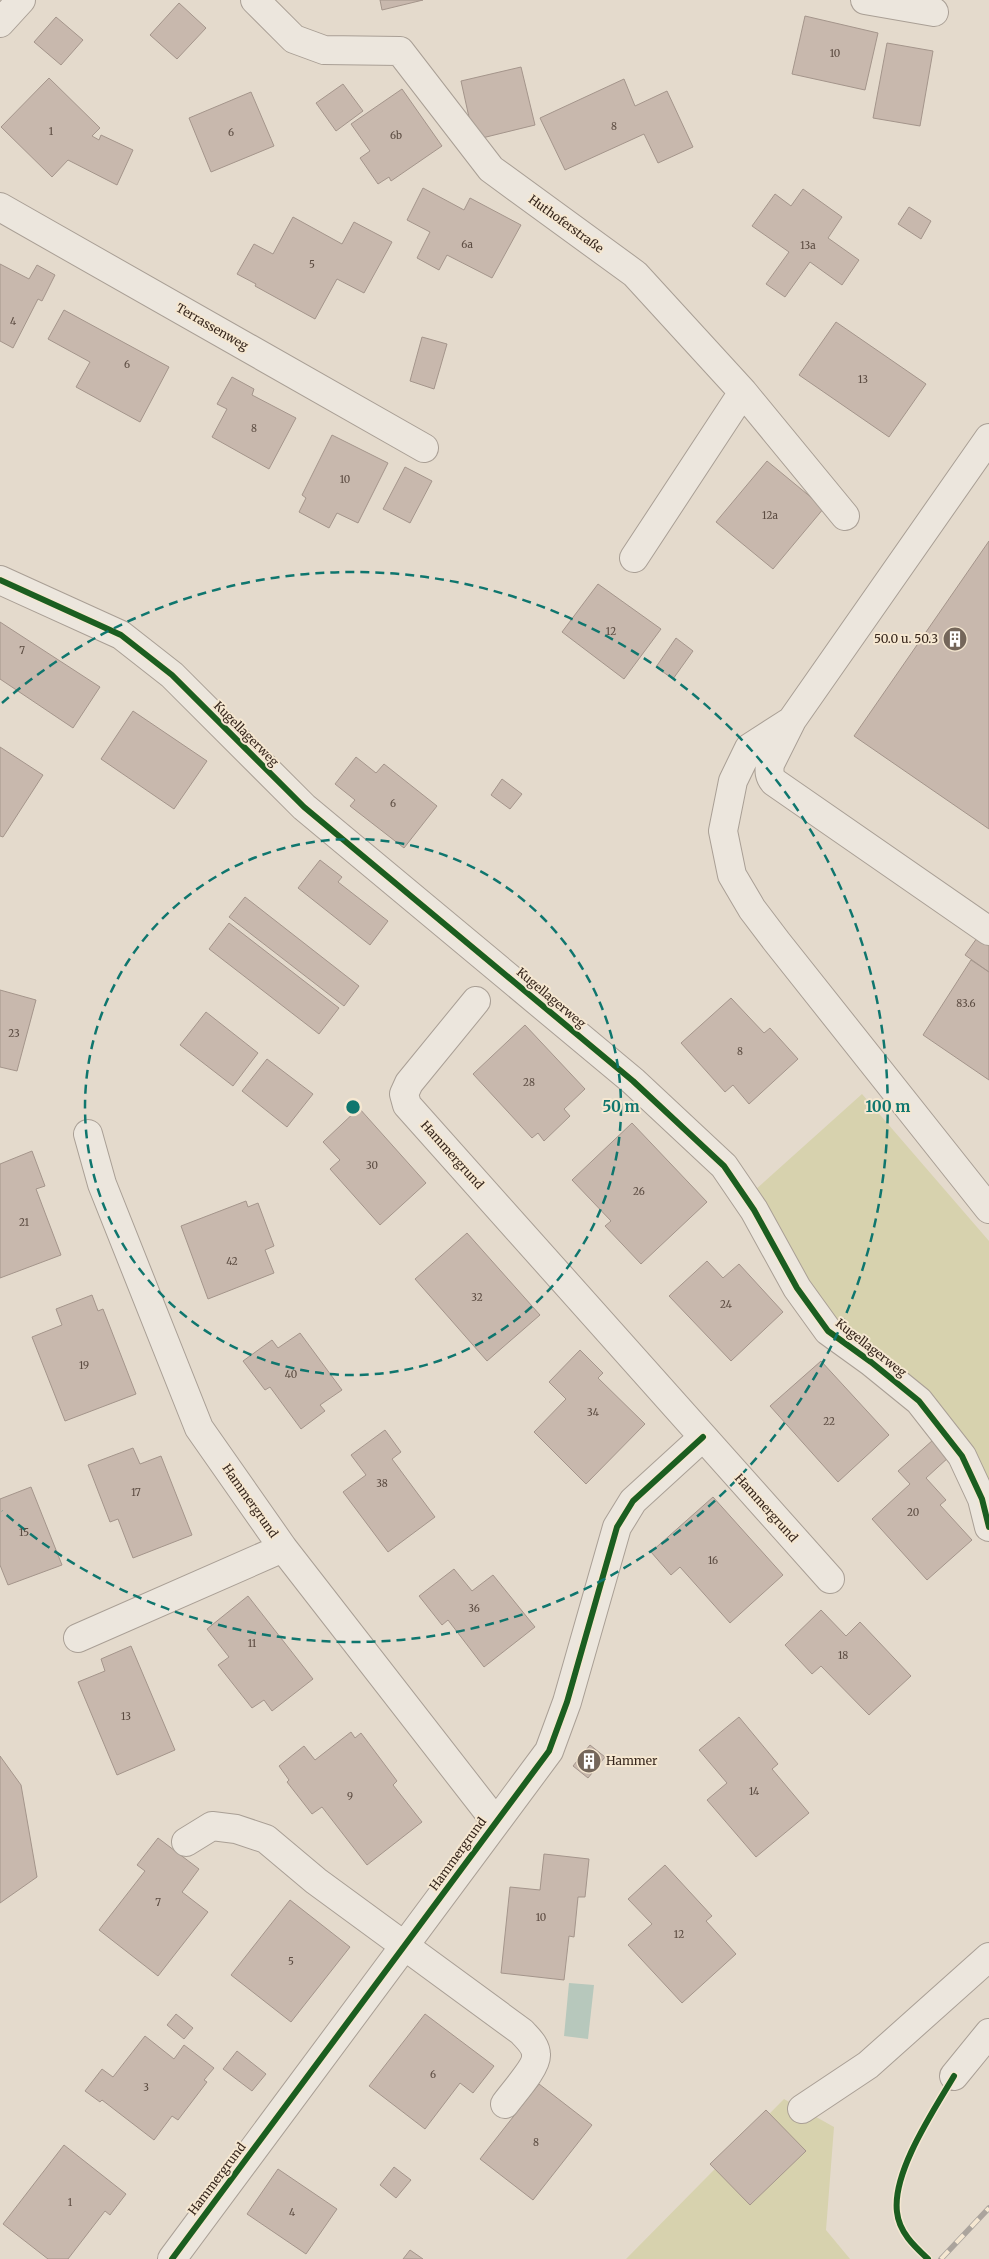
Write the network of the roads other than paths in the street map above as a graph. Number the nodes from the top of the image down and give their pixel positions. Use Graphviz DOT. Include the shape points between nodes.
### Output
graph roads {
  1 [pos="21,0"];
  2 [pos="255,0"];
  3 [pos="865,0"];
  4 [pos="934,12"];
  5 [pos="0,23"];
  6 [pos="0,207"];
  7 [pos="743,392"];
  8 [pos="989,438"];
  9 [pos="424,448"];
  10 [pos="845,516"];
  11 [pos="634,558"];
  12 [pos="0,580"];
  13 [pos="792,720"];
  14 [pos="989,931"];
  15 [pos="476,1001"];
  16 [pos="88,1134"];
  17 [pos="989,1209"];
  18 [pos="703,1437"];
  19 [pos="989,1527"];
  20 [pos="283,1548"];
  21 [pos="830,1579"];
  22 [pos="78,1638"];
  23 [pos="496,1822"];
  24 [pos="186,1842"];
  25 [pos="404,1946"];
  26 [pos="989,1957"];
  27 [pos="989,2033"];
  28 [pos="954,2076"];
  29 [pos="504,2104"];
  30 [pos="802,2109"];
  31 [pos="172,2259"];
  1 -- 5 [label="street"];
  2 -- 7 [label="street, Huthoferstraße" via="294,39 324,50 400,51 491,169 635,274"];
  3 -- 4 [label="street"];
  6 -- 9 [label="street, Terrassenweg"];
  7 -- 10 [label="street, Huthoferstraße"];
  7 -- 11 [label="street"];
  8 -- 13 [label="street"];
  12 -- 19 [label="street, Kugellagerweg" via="121,635 172,675 304,807 633,1081 724,1166 754,1210 797,1288 828,1331 919,1401 962,1456 982,1499"];
  13 -- 14 [label="street" via="770,764 770,777 774,782"];
  13 -- 17 [label="street" via="749,748 733,781 723,831 732,876 777,942"];
  15 -- 18 [label="street, Hammergrund" via="408,1083 404,1094 407,1105"];
  16 -- 20 [label="street, Hammergrund" via="102,1184 198,1428"];
  18 -- 21 [label="street, Hammergrund"];
  18 -- 23 [label="street, Hammergrund" via="633,1502 617,1527 567,1702 548,1751"];
  20 -- 22 [label="street"];
  20 -- 23 [label="street, Hammergrund"];
  23 -- 25 [label="street, Hammergrund"];
  24 -- 25 [label="street" via="212,1826 236,1828 266,1839 316,1882"];
  25 -- 29 [label="street" via="522,2032 533,2044 535,2063"];
  25 -- 31 [label="street, Hammergrund"];
  26 -- 30 [label="street" via="868,2065"];
  27 -- 28 [label="street"];
}
